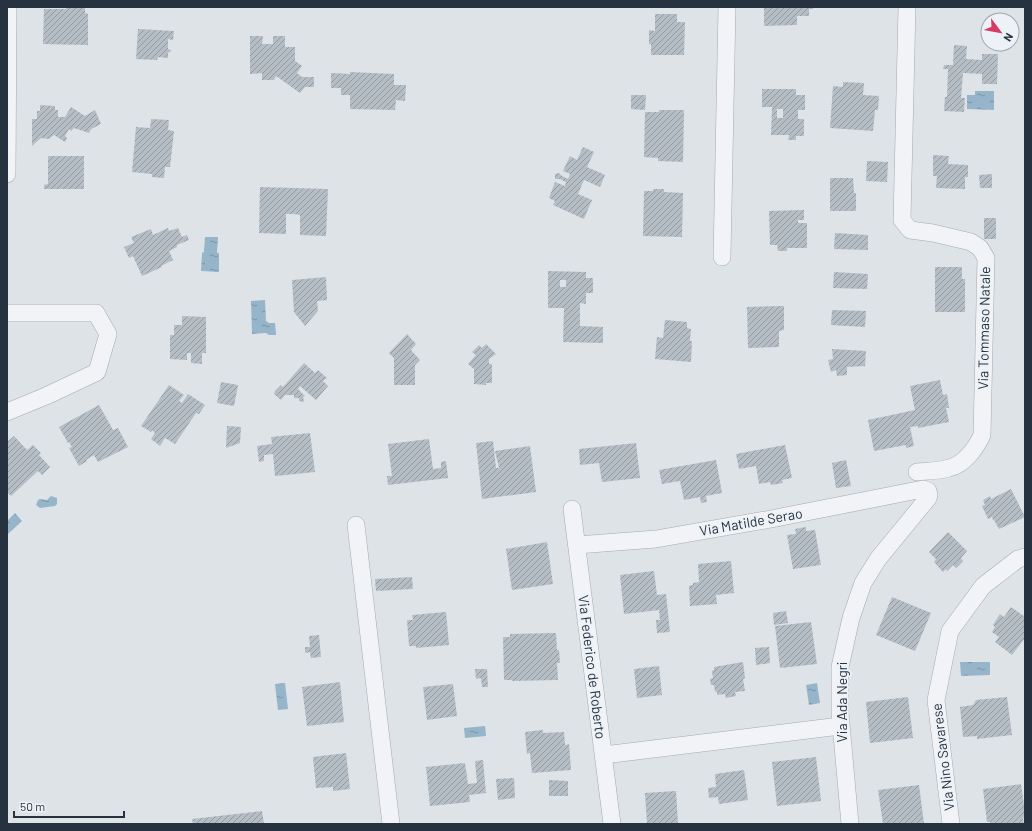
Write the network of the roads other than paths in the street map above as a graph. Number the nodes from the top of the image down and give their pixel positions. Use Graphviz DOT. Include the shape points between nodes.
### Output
graph roads {
  1 [pos="8,7"];
  2 [pos="727,7"];
  3 [pos="907,7"];
  4 [pos="7,174"];
  5 [pos="722,257"];
  6 [pos="7,312"];
  7 [pos="7,412"];
  8 [pos="917,472"];
  9 [pos="923,489"];
  10 [pos="572,509"];
  11 [pos="356,525"];
  12 [pos="577,545"];
  13 [pos="1025,557"];
  14 [pos="840,726"];
  15 [pos="604,755"];
  16 [pos="391,824"];
  17 [pos="612,824"];
  18 [pos="850,824"];
  19 [pos="951,824"];
  1 -- 4 [label="street"];
  2 -- 5 [label="street"];
  3 -- 8 [label="street, Via Tommaso Natale" via="902,220 910,230 971,242 980,248 986,258 982,435 977,446 964,460 951,468"];
  6 -- 7 [label="street" via="96,313 108,334 97,372"];
  9 -- 12 [label="street, Via Matilde Serao" via="656,539"];
  9 -- 14 [label="street, Via Ada Negri" via="928,491 929,497 878,559 864,583 850,618 840,667"];
  10 -- 12 [label="street, Via Federico de Roberto"];
  11 -- 16 [label="street"];
  12 -- 15 [label="street, Via Federico de Roberto"];
  13 -- 19 [label="street, Via Nino Savarese" via="1018,559 982,586 950,631 936,700"];
  14 -- 15 [label="street"];
  14 -- 18 [label="street, Via Ada Negri"];
  15 -- 17 [label="street, Via Federico de Roberto"];
}
